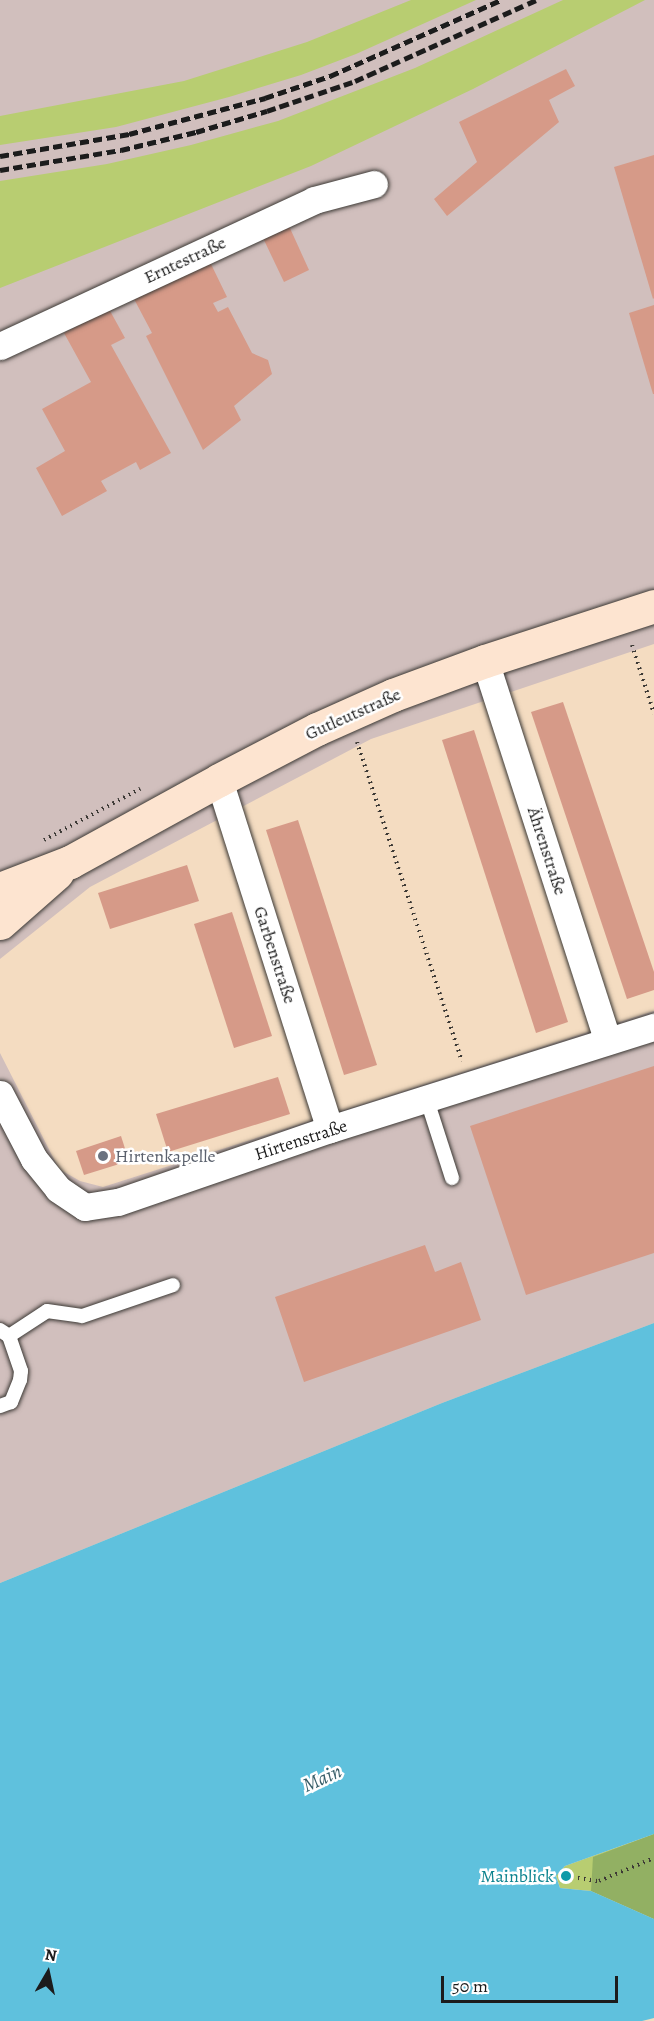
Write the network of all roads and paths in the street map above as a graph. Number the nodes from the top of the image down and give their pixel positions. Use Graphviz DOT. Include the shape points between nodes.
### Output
graph roads {
  1 [pos="374,184"];
  2 [pos="0,346"];
  3 [pos="654,606"];
  4 [pos="632,645"];
  5 [pos="485,661"];
  6 [pos="654,714"];
  7 [pos="357,742"];
  8 [pos="219,780"];
  9 [pos="70,862"];
  10 [pos="0,890"];
  11 [pos="0,923"];
  12 [pos="654,1027"];
  13 [pos="608,1041"];
  14 [pos="463,1065"];
  15 [pos="0,1094"];
  16 [pos="427,1100"];
  17 [pos="330,1130"];
  18 [pos="452,1178"];
  19 [pos="173,1285"];
  20 [pos="4,1333"];
  21 [pos="0,1406"];
  22 [pos="654,1858"];
  23 [pos="566,1876"];
  1 -- 2 [label="street, Erntestraße" via="314,200"];
  3 -- 5 [label="main road, Gutleutstraße"];
  4 -- 6 [label="path"];
  5 -- 8 [label="main road, Gutleutstraße" via="393,695"];
  5 -- 13 [label="street, Ährenstraße"];
  7 -- 14 [label="path"];
  8 -- 9 [label="main road, Gutleutstraße"];
  8 -- 17 [label="street, Garbenstraße"];
  9 -- 10 [label="main road, Gutleutstraße"];
  9 -- 11 [label="main road, Gutleutstraße"];
  12 -- 13 [label="street, Hirtenstraße"];
  13 -- 16 [label="street, Hirtenstraße"];
  15 -- 17 [label="street, Hirtenstraße" via="34,1159 58,1190 85,1207 118,1202"];
  16 -- 17 [label="street, Hirtenstraße"];
  16 -- 18 [label="lane"];
  19 -- 20 [label="lane" via="82,1316 47,1311"];
  20 -- 21 [label="lane" via="21,1371 11,1402"];
  22 -- 23 [label="path" via="599,1881"];
}
